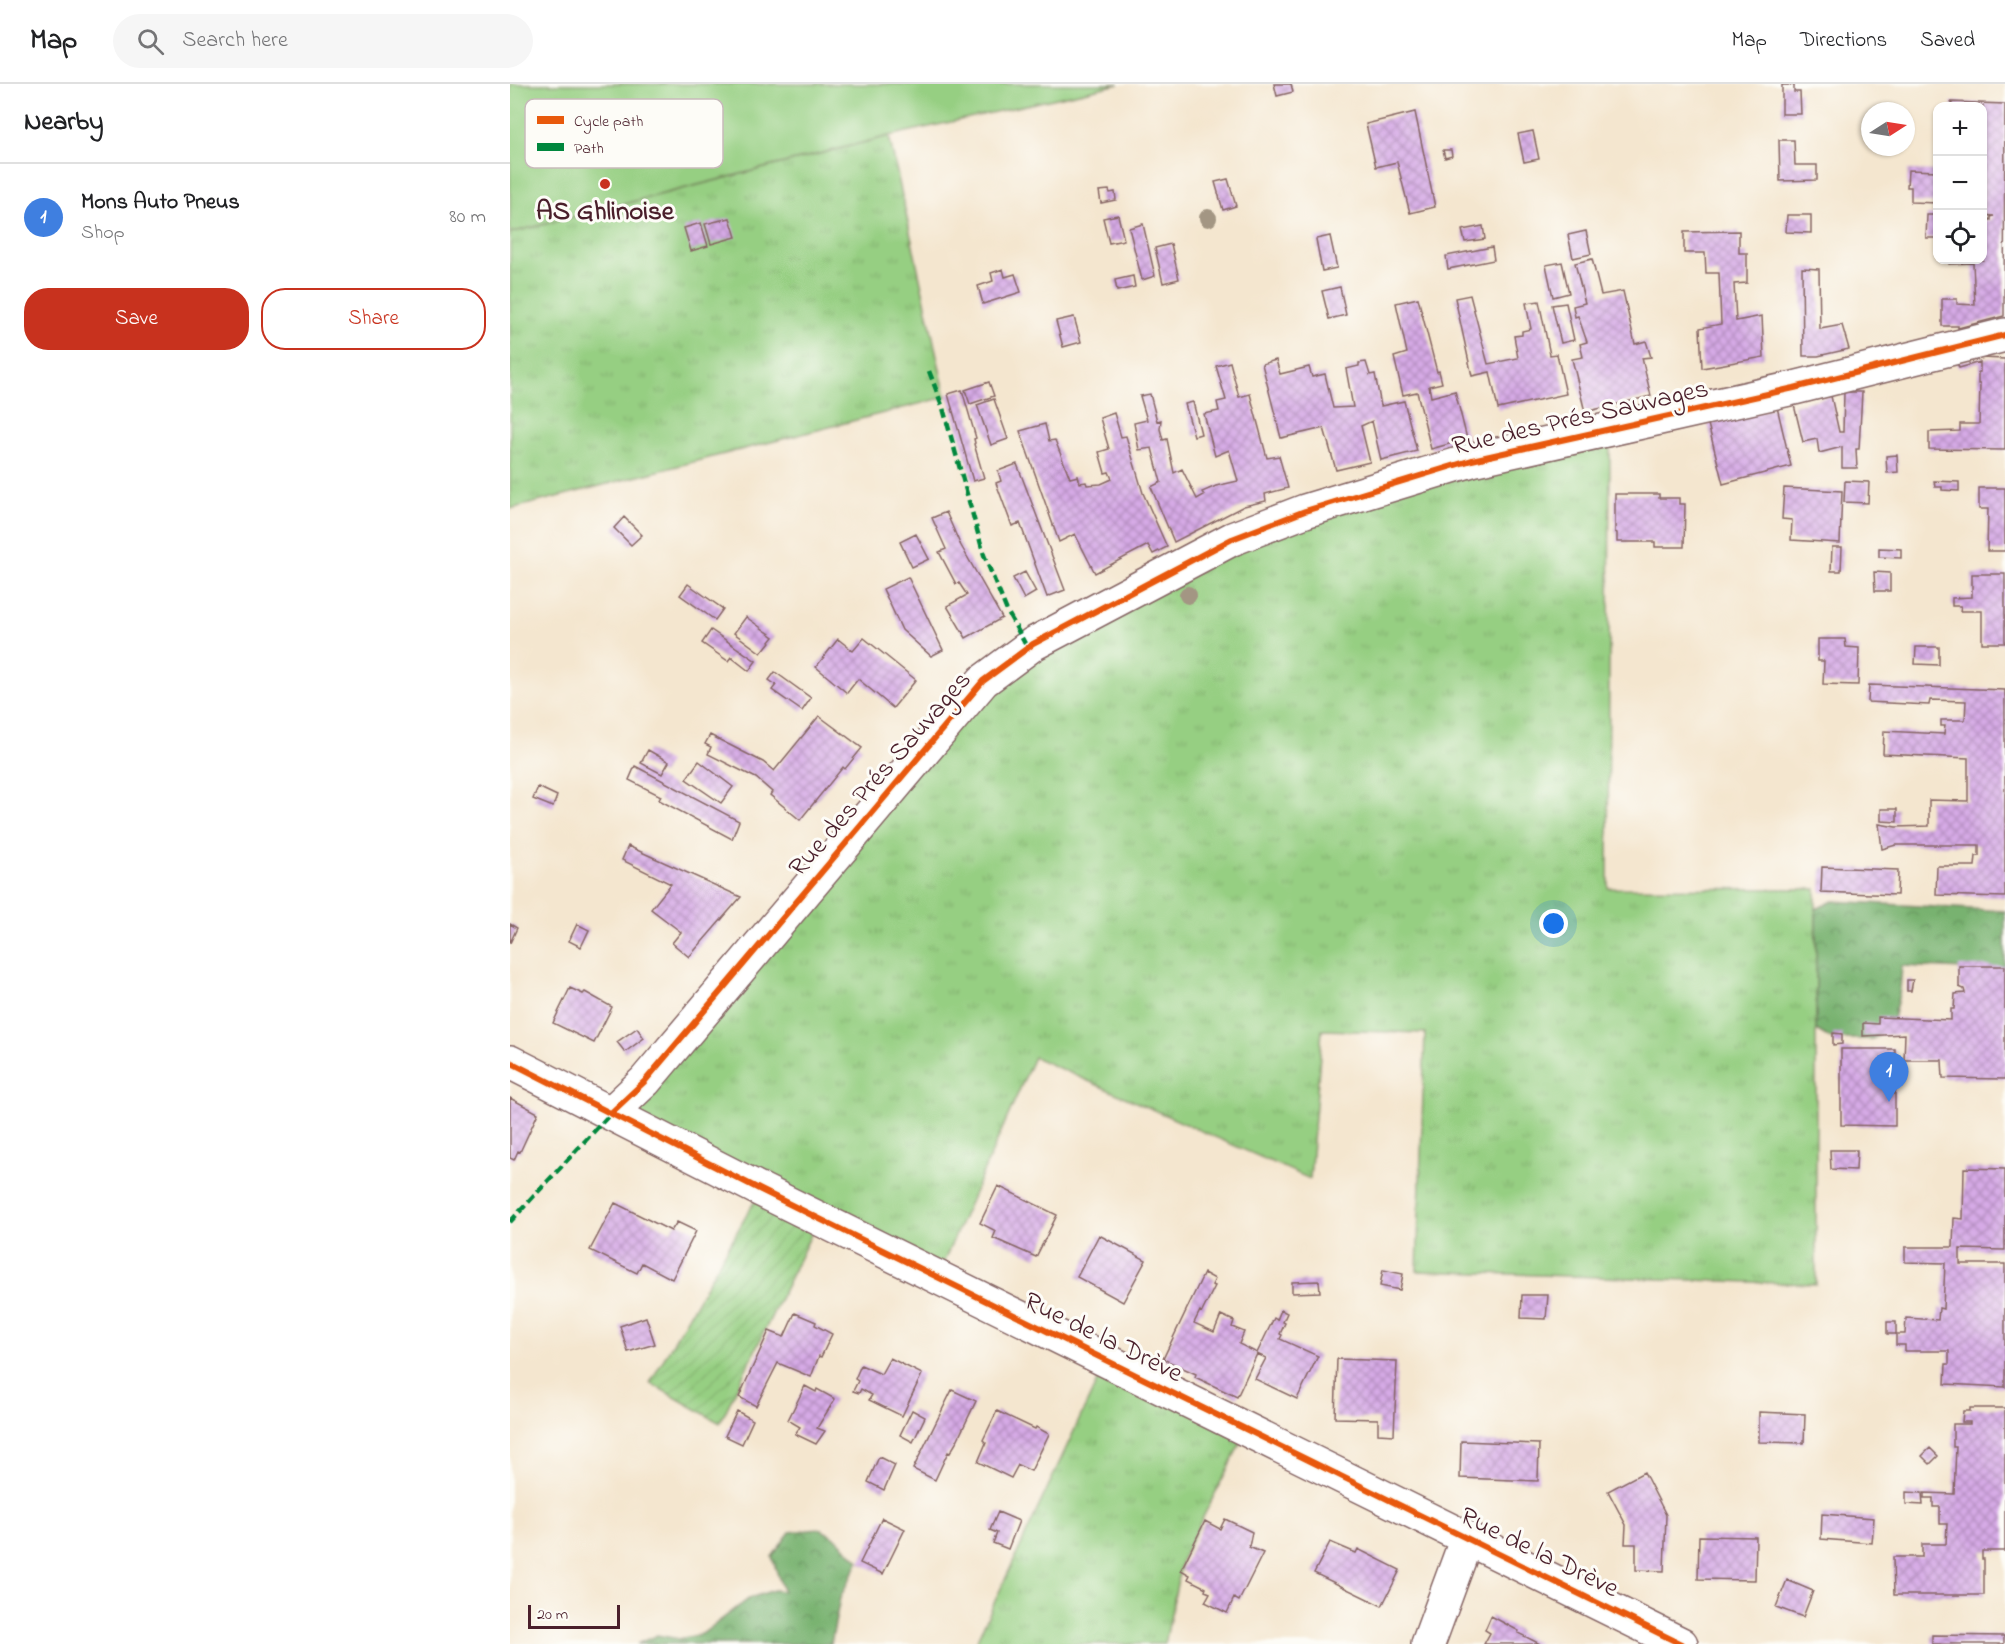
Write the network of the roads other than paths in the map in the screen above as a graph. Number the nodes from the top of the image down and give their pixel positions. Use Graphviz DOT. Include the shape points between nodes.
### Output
graph roads {
  1 [pos="2005,335"];
  2 [pos="510,1062"];
  3 [pos="611,1113"];
  4 [pos="1467,1538"];
  5 [pos="1428,1644"];
  6 [pos="1681,1644"];
  1 -- 3 [label="street, Rue des Prés Sauvages" via="1794,388 1472,460 1305,511 1232,538 1034,644 983,681 645,1081"];
  2 -- 3 [label="street, Rue de la Drève"];
  3 -- 4 [label="street, Rue de la Drève"];
  4 -- 5 [label="street"];
  4 -- 6 [label="street, Rue de la Drève"];
}
